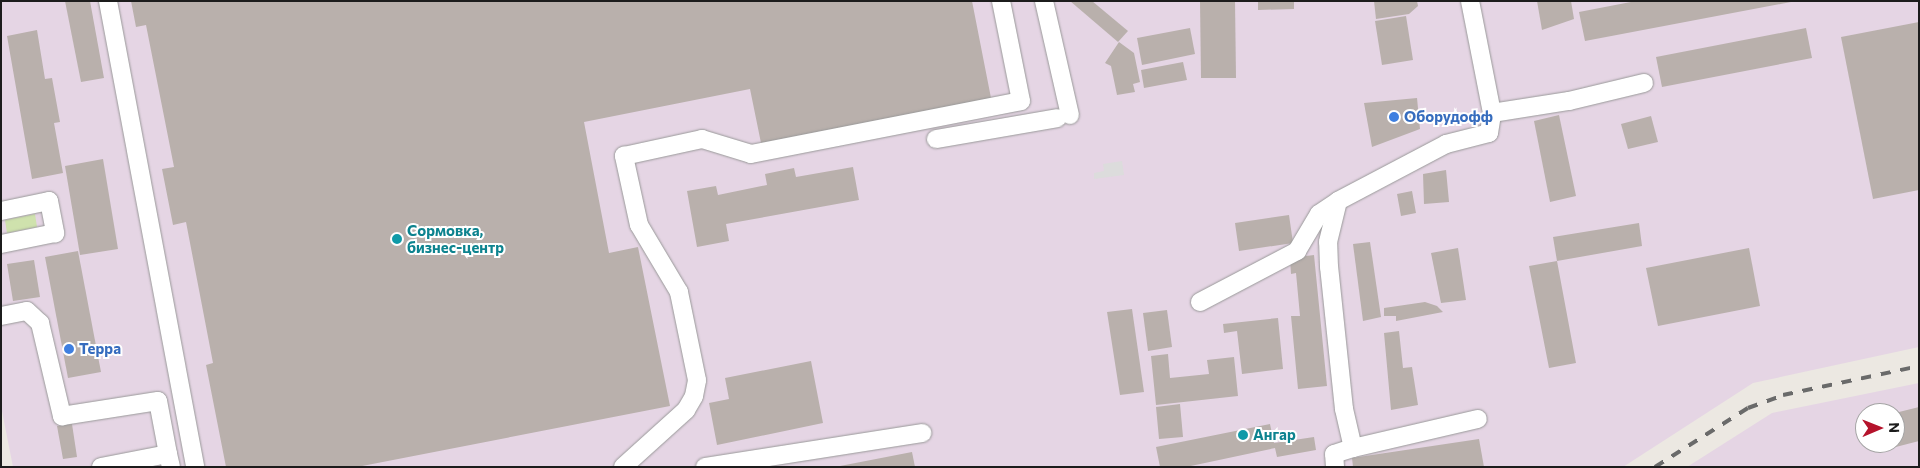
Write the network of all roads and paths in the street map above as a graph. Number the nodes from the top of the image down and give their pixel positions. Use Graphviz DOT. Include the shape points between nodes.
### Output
graph roads {
  1 [pos="108,1"];
  2 [pos="1001,1"];
  3 [pos="1044,1"];
  4 [pos="1470,1"];
  5 [pos="1644,83"];
  6 [pos="1492,113"];
  7 [pos="936,139"];
  8 [pos="1338,201"];
  9 [pos="1,211"];
  10 [pos="1,244"];
  11 [pos="1200,302"];
  12 [pos="1,316"];
  13 [pos="1478,418"];
  14 [pos="922,432"];
  15 [pos="1353,448"];
  16 [pos="170,460"];
  17 [pos="101,467"];
  18 [pos="195,467"];
  19 [pos="624,467"];
  20 [pos="629,467"];
  21 [pos="705,467"];
  22 [pos="1335,467"];
  1 -- 18 [label="street"];
  2 -- 19 [label="street" via="1021,102 751,154 702,139 624,156 639,225 679,292 697,380 694,396 686,410"];
  3 -- 7 [label="street" via="1063,117"];
  4 -- 6 [label="street"];
  5 -- 6 [label="street" via="1569,101"];
  6 -- 8 [label="street" via="1489,134 1446,144"];
  8 -- 11 [label="street" via="1319,214 1297,251"];
  8 -- 15 [label="street" via="1328,242 1344,409"];
  9 -- 10 [label="street" via="49,202 55,233"];
  12 -- 16 [label="street" via="27,312 40,323 62,416 158,401"];
  13 -- 15 [label="street"];
  14 -- 21 [label="street"];
  15 -- 22 [label="street" via="1334,454"];
  16 -- 17 [label="street"];
  19 -- 20 [label="street"];
}
